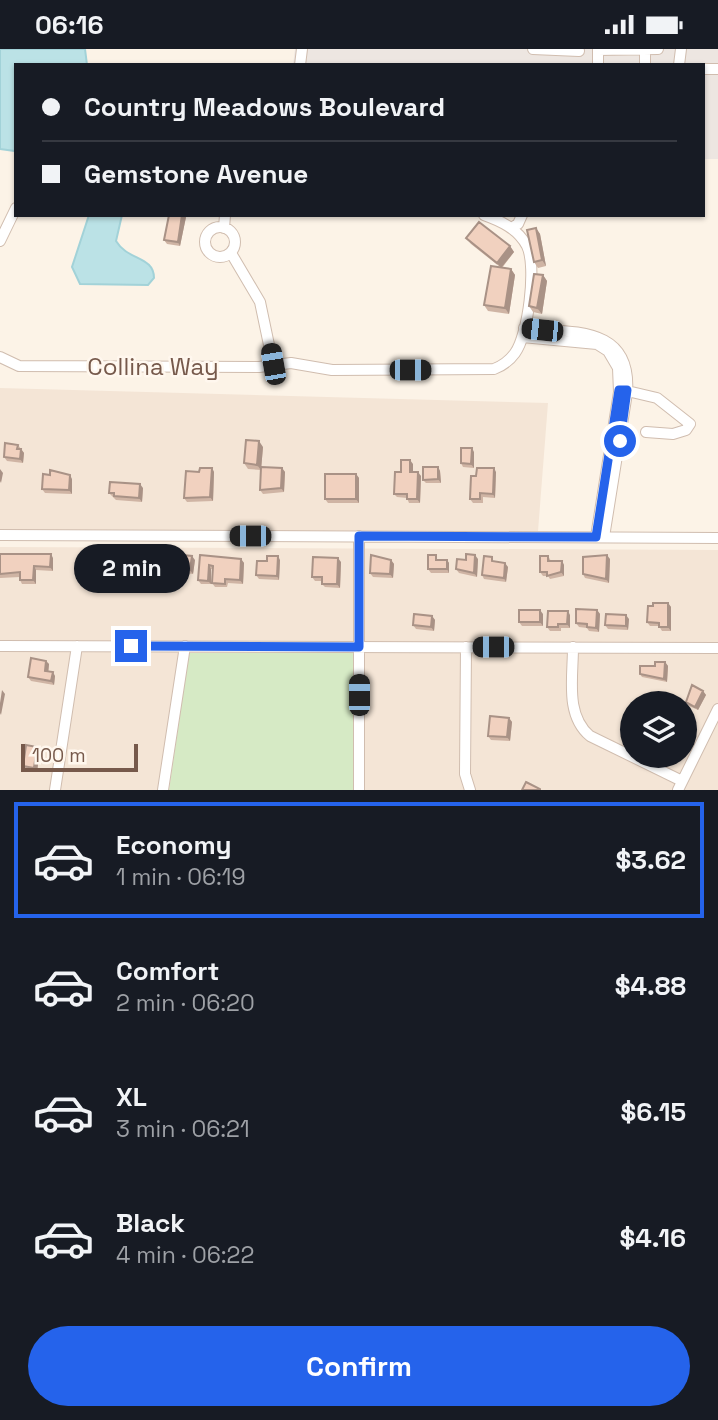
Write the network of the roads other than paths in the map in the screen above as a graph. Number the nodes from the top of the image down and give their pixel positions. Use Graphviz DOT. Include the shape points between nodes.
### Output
graph roads {
  1 [pos="533,49"];
  2 [pos="658,49"];
  3 [pos="579,50"];
  4 [pos="645,51"];
  5 [pos="598,63"];
  6 [pos="645,63"];
  7 [pos="14,212"];
  8 [pos="225,217"];
  9 [pos="488,217"];
  10 [pos="521,217"];
  11 [pos="224,228"];
  12 [pos="511,228"];
  13 [pos="0,241"];
  14 [pos="231,253"];
  15 [pos="523,333"];
  16 [pos="550,333"];
  17 [pos="616,354"];
  18 [pos="0,357"];
  19 [pos="273,364"];
  20 [pos="623,390"];
  21 [pos="646,432"];
  22 [pos="0,535"];
  23 [pos="359,536"];
  24 [pos="600,537"];
  25 [pos="718,537"];
  26 [pos="0,646"];
  27 [pos="77,646"];
  28 [pos="185,646"];
  29 [pos="359,647"];
  30 [pos="466,647"];
  31 [pos="573,647"];
  32 [pos="718,648"];
  33 [pos="718,709"];
  34 [pos="680,786"];
  35 [pos="55,790"];
  36 [pos="163,790"];
  37 [pos="359,790"];
  38 [pos="470,790"];
  1 -- 3 [label="street"];
  2 -- 4 [label="street"];
  4 -- 5 [label="street" via="598,51"];
  4 -- 6 [label="street"];
  7 -- 13 [label="street"];
  8 -- 11 [label="street"];
  9 -- 12 [label="street"];
  10 -- 12 [label="street"];
  11 -- 14 [label="street" via="234,237"];
  11 -- 14 [label="street" via="209,232 206,247 215,256"];
  12 -- 15 [label="street" via="527,246 531,265"];
  14 -- 19 [label="street" via="260,302"];
  15 -- 16 [label="street"];
  15 -- 19 [label="street, Collina Way" via="515,353 488,370 332,370"];
  16 -- 17 [label="street" via="597,344"];
  16 -- 17 [label="street" via="572,326 606,341"];
  17 -- 20 [label="street"];
  18 -- 19 [label="street, Collina Way" via="19,366"];
  20 -- 21 [label="street" via="657,398 690,424 673,434"];
  20 -- 24 [label="street"];
  22 -- 23 [label="street"];
  23 -- 24 [label="street"];
  23 -- 29 [label="street"];
  24 -- 25 [label="street"];
  26 -- 27 [label="street"];
  27 -- 28 [label="street"];
  27 -- 35 [label="street"];
  28 -- 29 [label="street"];
  28 -- 36 [label="street"];
  29 -- 30 [label="street"];
  29 -- 37 [label="street"];
  30 -- 31 [label="street"];
  30 -- 38 [label="street" via="465,774"];
  31 -- 32 [label="street"];
  31 -- 34 [label="street" via="572,705 581,728"];
  33 -- 34 [label="street"];
}
